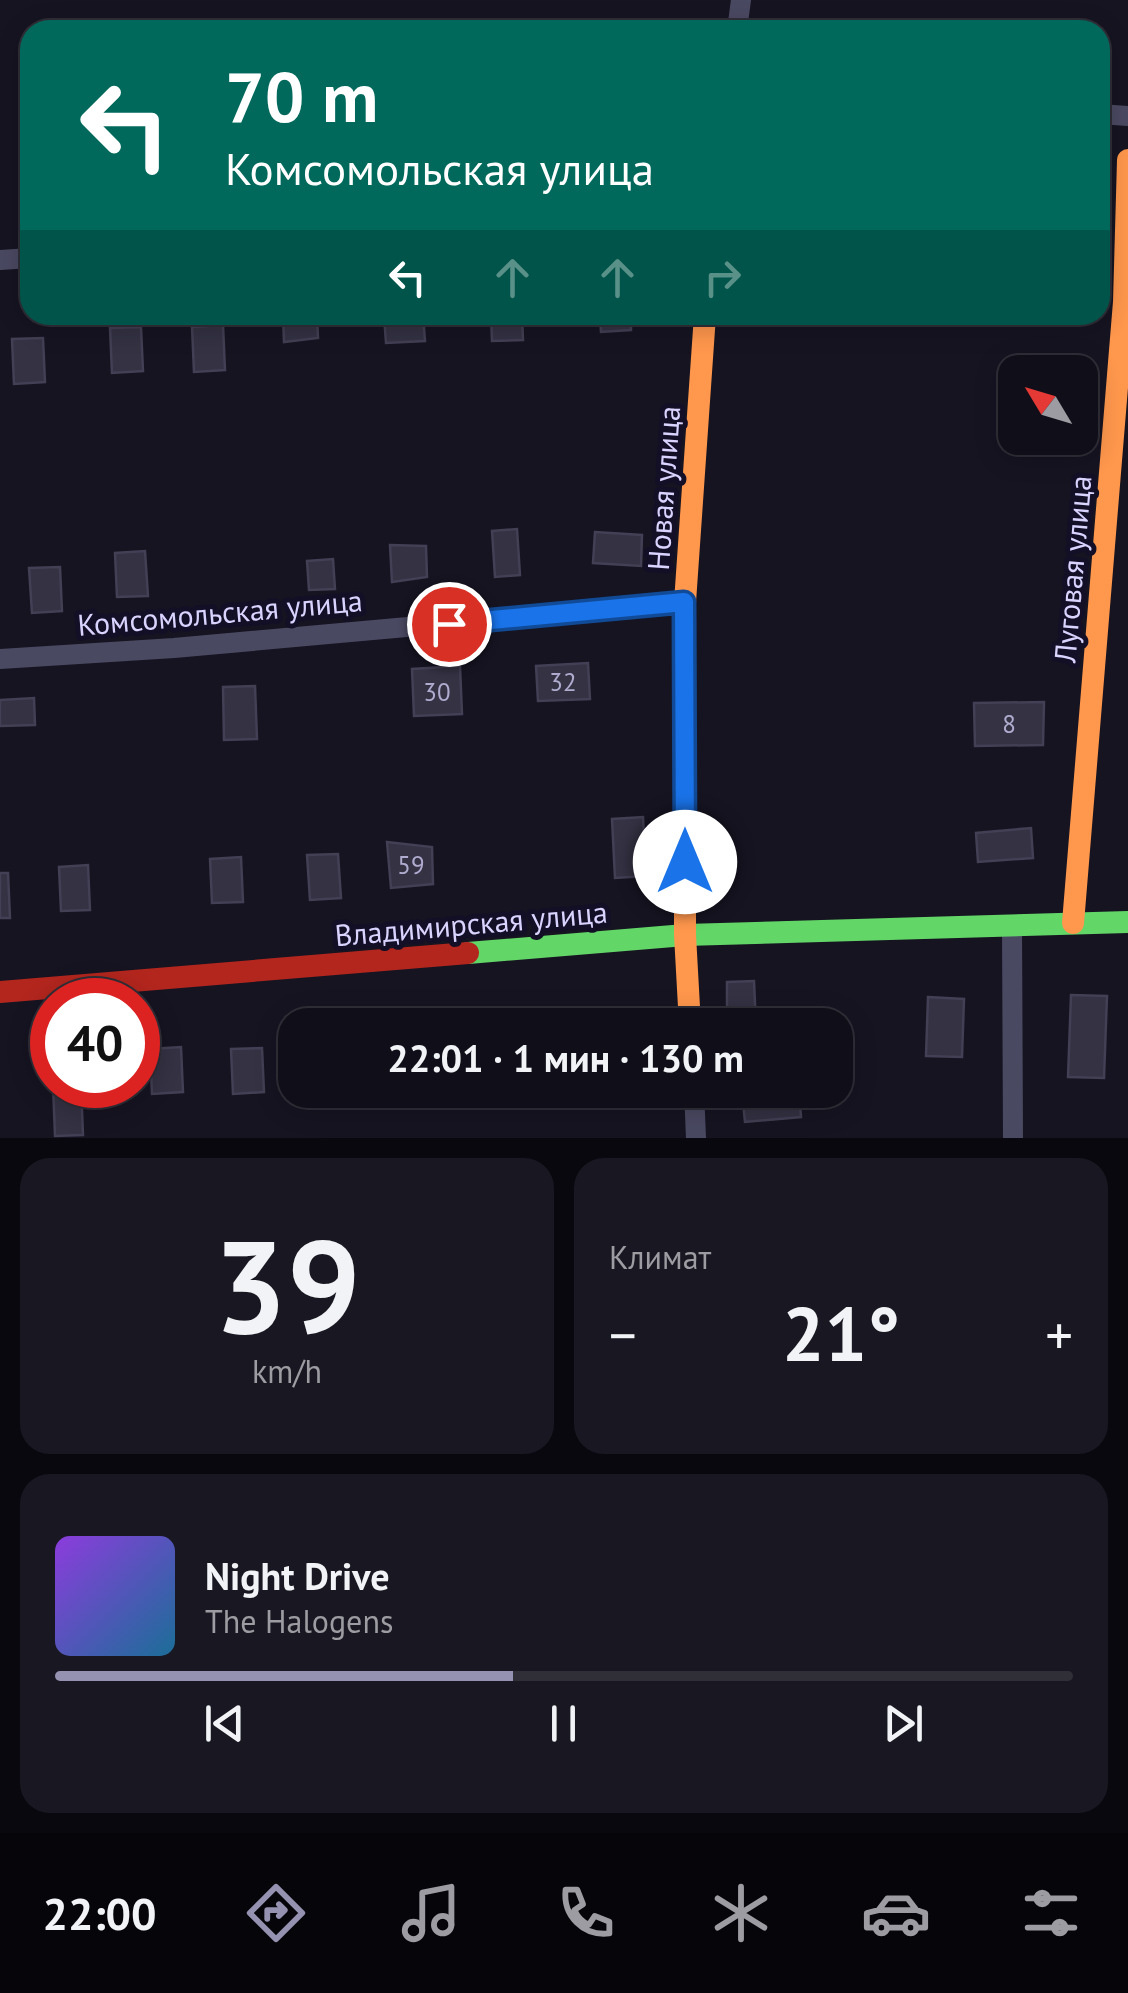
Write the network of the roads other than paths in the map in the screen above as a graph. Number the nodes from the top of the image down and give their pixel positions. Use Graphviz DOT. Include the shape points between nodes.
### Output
graph roads {
  1 [pos="1128,160"];
  2 [pos="704,325"];
  3 [pos="684,602"];
  4 [pos="0,659"];
  5 [pos="1128,922"];
  6 [pos="1073,923"];
  7 [pos="1012,926"];
  8 [pos="685,936"];
  9 [pos="0,992"];
  10 [pos="689,1008"];
  11 [pos="695,1108"];
  12 [pos="696,1138"];
  13 [pos="1013,1138"];
  1 -- 6 [label="street, Луговая улица" via="1124,302"];
  2 -- 3 [label="street, Новая улица"];
  3 -- 4 [label="street, Комсомольская улица"];
  3 -- 8 [label="street, Новая улица"];
  5 -- 6 [label="street, Владимирская улица"];
  6 -- 7 [label="street, Владимирская улица"];
  7 -- 8 [label="street, Владимирская улица"];
  7 -- 13 [label="street"];
  8 -- 9 [label="street, Владимирская улица"];
  8 -- 10 [label="street, Новая улица"];
  11 -- 12 [label="street"];
}
